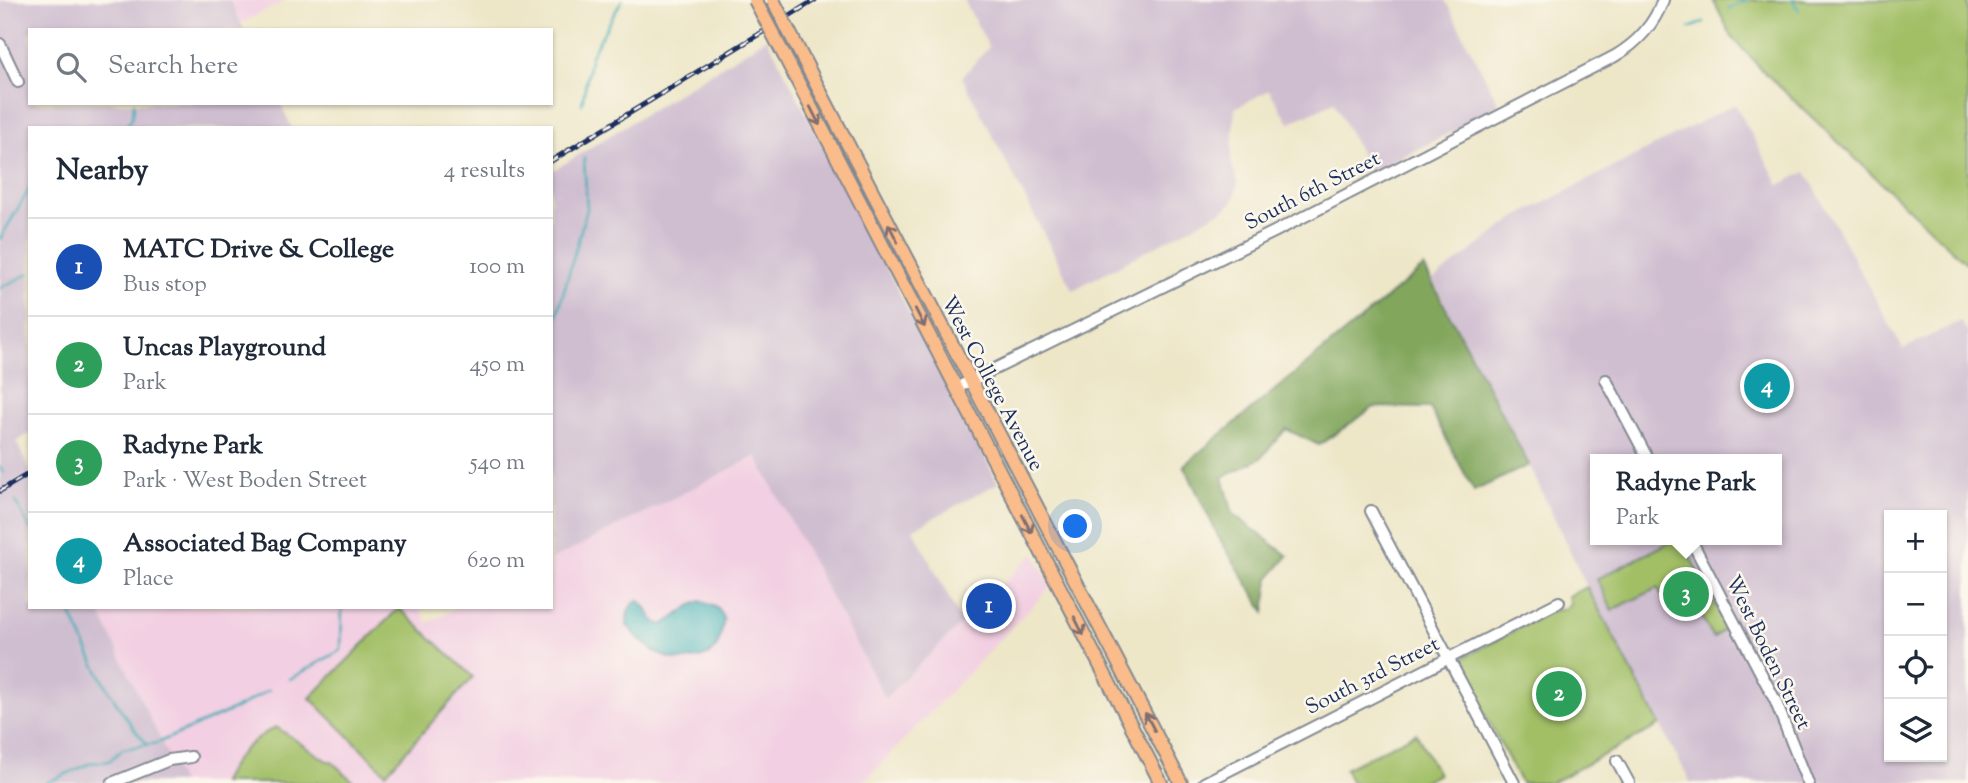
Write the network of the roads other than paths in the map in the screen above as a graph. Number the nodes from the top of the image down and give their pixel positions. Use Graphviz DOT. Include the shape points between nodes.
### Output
graph roads {
  1 [pos="755,0"];
  2 [pos="773,0"];
  3 [pos="1663,0"];
  4 [pos="0,44"];
  5 [pos="18,82"];
  6 [pos="969,380"];
  7 [pos="1606,380"];
  8 [pos="956,388"];
  9 [pos="1645,454"];
  10 [pos="1371,511"];
  11 [pos="1694,545"];
  12 [pos="1559,602"];
  13 [pos="1448,657"];
  14 [pos="191,757"];
  15 [pos="1617,761"];
  16 [pos="112,783"];
  17 [pos="1161,783"];
  18 [pos="1181,783"];
  19 [pos="1204,783"];
  20 [pos="1514,783"];
  21 [pos="1629,783"];
  22 [pos="1808,783"];
  1 -- 8 [label="main road, West College Avenue, one-way, bridge"];
  6 -- 2 [label="main road, West College Avenue, one-way, bridge"];
  3 -- 6 [label="street, South 6th Street" via="1643,34 1615,56 1276,231"];
  4 -- 5 [label="street"];
  6 -- 8 [label="street, South 6th Street"];
  18 -- 6 [label="main road, West College Avenue, one-way"];
  7 -- 9 [label="street"];
  8 -- 17 [label="main road, West College Avenue, one-way"];
  10 -- 13 [label="street"];
  11 -- 22 [label="street, West Boden Street" via="1775,700"];
  12 -- 13 [label="street, South 3rd Street"];
  13 -- 19 [label="street, South 3rd Street"];
  13 -- 20 [label="street" via="1505,754"];
  14 -- 16 [label="street" via="169,760"];
  15 -- 21 [label="street"];
}
